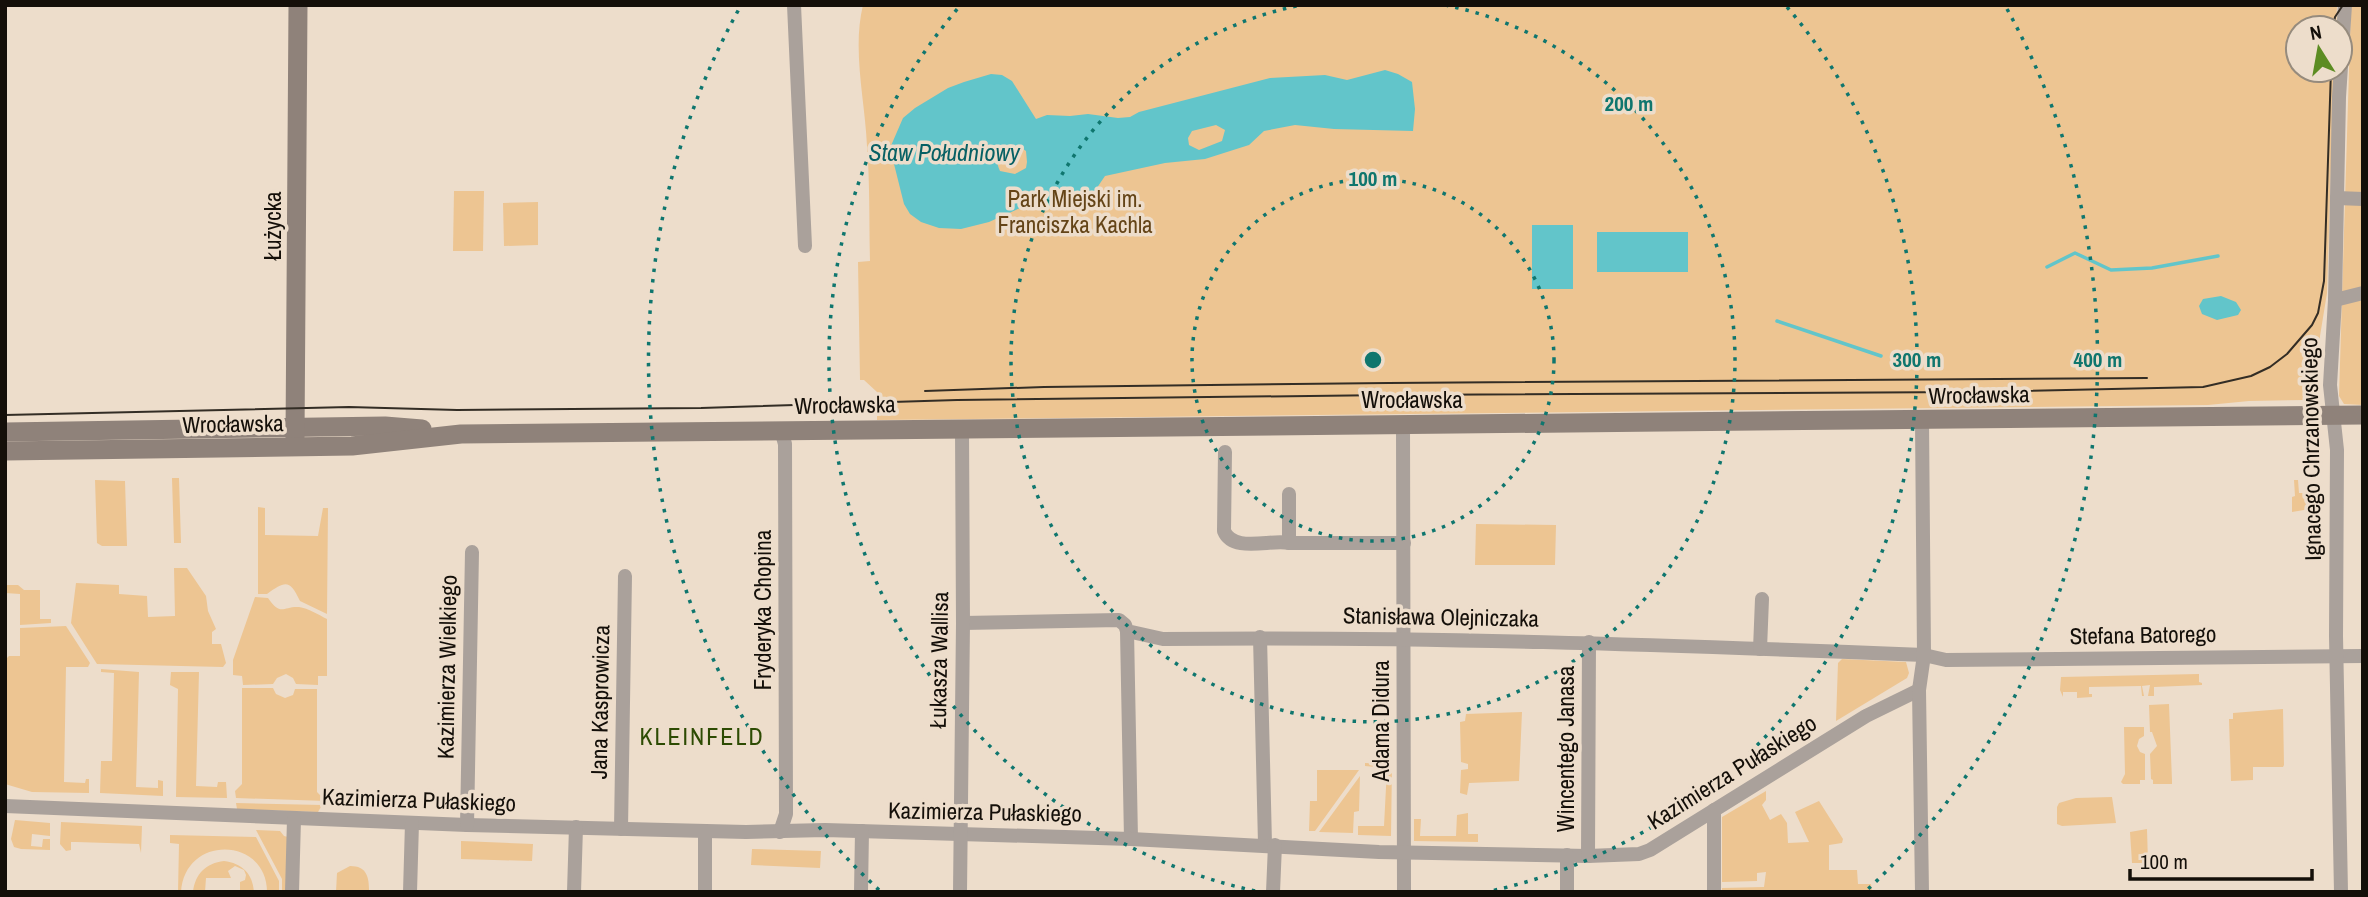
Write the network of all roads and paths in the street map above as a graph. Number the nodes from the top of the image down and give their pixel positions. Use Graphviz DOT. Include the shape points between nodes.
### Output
graph roads {
  1 [pos="298,5"];
  2 [pos="794,5"];
  3 [pos="2345,5"];
  4 [pos="2337,198"];
  5 [pos="2363,199"];
  6 [pos="805,246"];
  7 [pos="2363,293"];
  8 [pos="2335,300"];
  9 [pos="2334,415"];
  10 [pos="2363,415"];
  11 [pos="1922,420"];
  12 [pos="1403,424"];
  13 [pos="962,428"];
  14 [pos="781,430"];
  15 [pos="5,432"];
  16 [pos="295,438"];
  17 [pos="5,451"];
  18 [pos="1225,452"];
  19 [pos="1289,494"];
  20 [pos="1289,543"];
  21 [pos="1404,543"];
  22 [pos="472,552"];
  23 [pos="625,576"];
  24 [pos="1762,599"];
  25 [pos="963,623"];
  26 [pos="1127,631"];
  27 [pos="1260,638"];
  28 [pos="1403,638"];
  29 [pos="1590,642"];
  30 [pos="1760,649"];
  31 [pos="1924,655"];
  32 [pos="2337,656"];
  33 [pos="2363,656"];
  34 [pos="1919,690"];
  35 [pos="5,806"];
  36 [pos="1714,810"];
  37 [pos="294,819"];
  38 [pos="412,823"];
  39 [pos="467,825"];
  40 [pos="576,827"];
  41 [pos="621,829"];
  42 [pos="705,831"];
  43 [pos="862,831"];
  44 [pos="780,832"];
  45 [pos="960,834"];
  46 [pos="1131,839"];
  47 [pos="1270,845"];
  48 [pos="1404,852"];
  49 [pos="1567,855"];
  50 [pos="1588,856"];
  51 [pos="292,892"];
  52 [pos="410,892"];
  53 [pos="575,892"];
  54 [pos="705,892"];
  55 [pos="861,892"];
  56 [pos="960,892"];
  57 [pos="1273,892"];
  58 [pos="1404,892"];
  59 [pos="1567,892"];
  60 [pos="1714,892"];
  61 [pos="1922,892"];
  62 [pos="2341,892"];
  1 -- 16 [label="main road, Łużycka"];
  2 -- 6 [label="street"];
  3 -- 4 [label="street, Ignacego Chrzanowskiego"];
  4 -- 5 [label="street"];
  4 -- 8 [label="street, Ignacego Chrzanowskiego"];
  7 -- 8 [label="street"];
  8 -- 9 [label="street, Ignacego Chrzanowskiego" via="2330,385"];
  9 -- 10 [label="main road, Wrocławska"];
  9 -- 11 [label="main road, Wrocławska"];
  9 -- 32 [label="street, Ignacego Chrzanowskiego"];
  11 -- 12 [label="main road, Wrocławska"];
  11 -- 31 [label="street"];
  12 -- 13 [label="main road, Wrocławska"];
  12 -- 21 [label="street, Adama Didura"];
  13 -- 14 [label="main road, Wrocławska"];
  13 -- 25 [label="street, Łukasza Wallisa"];
  14 -- 16 [label="main road, Wrocławska" via="461,434 385,426"];
  14 -- 44 [label="street, Fryderyka Chopina" via="785,444 786,814"];
  15 -- 16 [label="main road, Wrocławska"];
  16 -- 17 [label="main road, Wrocławska"];
  18 -- 20 [label="street" via="1227,537 1236,542"];
  19 -- 20 [label="street"];
  20 -- 21 [label="street"];
  21 -- 28 [label="street, Adama Didura"];
  22 -- 39 [label="street, Kazimierza Wielkiego"];
  23 -- 41 [label="street, Jana Kasprowicza"];
  24 -- 30 [label="street"];
  25 -- 26 [label="street, Stanisława Olejniczaka" via="1119,620"];
  25 -- 45 [label="street, Łukasza Wallisa"];
  26 -- 27 [label="street, Stanisława Olejniczaka" via="1163,639"];
  26 -- 46 [label="street"];
  27 -- 28 [label="street, Stanisława Olejniczaka"];
  27 -- 47 [label="street"];
  28 -- 29 [label="street, Stanisława Olejniczaka"];
  28 -- 48 [label="street, Adama Didura"];
  29 -- 30 [label="street, Stanisława Olejniczaka"];
  29 -- 50 [label="street, Wincentego Janasa"];
  30 -- 31 [label="street, Stanisława Olejniczaka"];
  31 -- 32 [label="street, Stefana Batorego" via="1946,660"];
  31 -- 34 [label="street"];
  32 -- 33 [label="street, Stefana Batorego"];
  32 -- 62 [label="street, Ignacego Chrzanowskiego"];
  34 -- 36 [label="street, Kazimierza Pułaskiego" via="1866,716"];
  34 -- 61 [label="street"];
  35 -- 37 [label="street, Kazimierza Pułaskiego"];
  36 -- 50 [label="street, Kazimierza Pułaskiego" via="1650,850"];
  36 -- 60 [label="street"];
  37 -- 38 [label="street, Kazimierza Pułaskiego"];
  37 -- 51 [label="street"];
  38 -- 39 [label="street, Kazimierza Pułaskiego"];
  38 -- 52 [label="street"];
  39 -- 40 [label="street, Kazimierza Pułaskiego"];
  40 -- 41 [label="street, Kazimierza Pułaskiego"];
  40 -- 53 [label="street"];
  41 -- 42 [label="street, Kazimierza Pułaskiego"];
  42 -- 44 [label="street, Kazimierza Pułaskiego"];
  42 -- 54 [label="street"];
  43 -- 44 [label="street, Kazimierza Pułaskiego"];
  43 -- 45 [label="street, Kazimierza Pułaskiego"];
  43 -- 55 [label="street"];
  45 -- 46 [label="street, Kazimierza Pułaskiego"];
  45 -- 56 [label="street, Łukasza Wallisa"];
  46 -- 47 [label="street, Kazimierza Pułaskiego"];
  47 -- 48 [label="street, Kazimierza Pułaskiego"];
  47 -- 57 [label="street"];
  48 -- 49 [label="street, Kazimierza Pułaskiego"];
  48 -- 58 [label="street, Adama Didura"];
  49 -- 50 [label="street, Kazimierza Pułaskiego"];
  49 -- 59 [label="street"];
}
